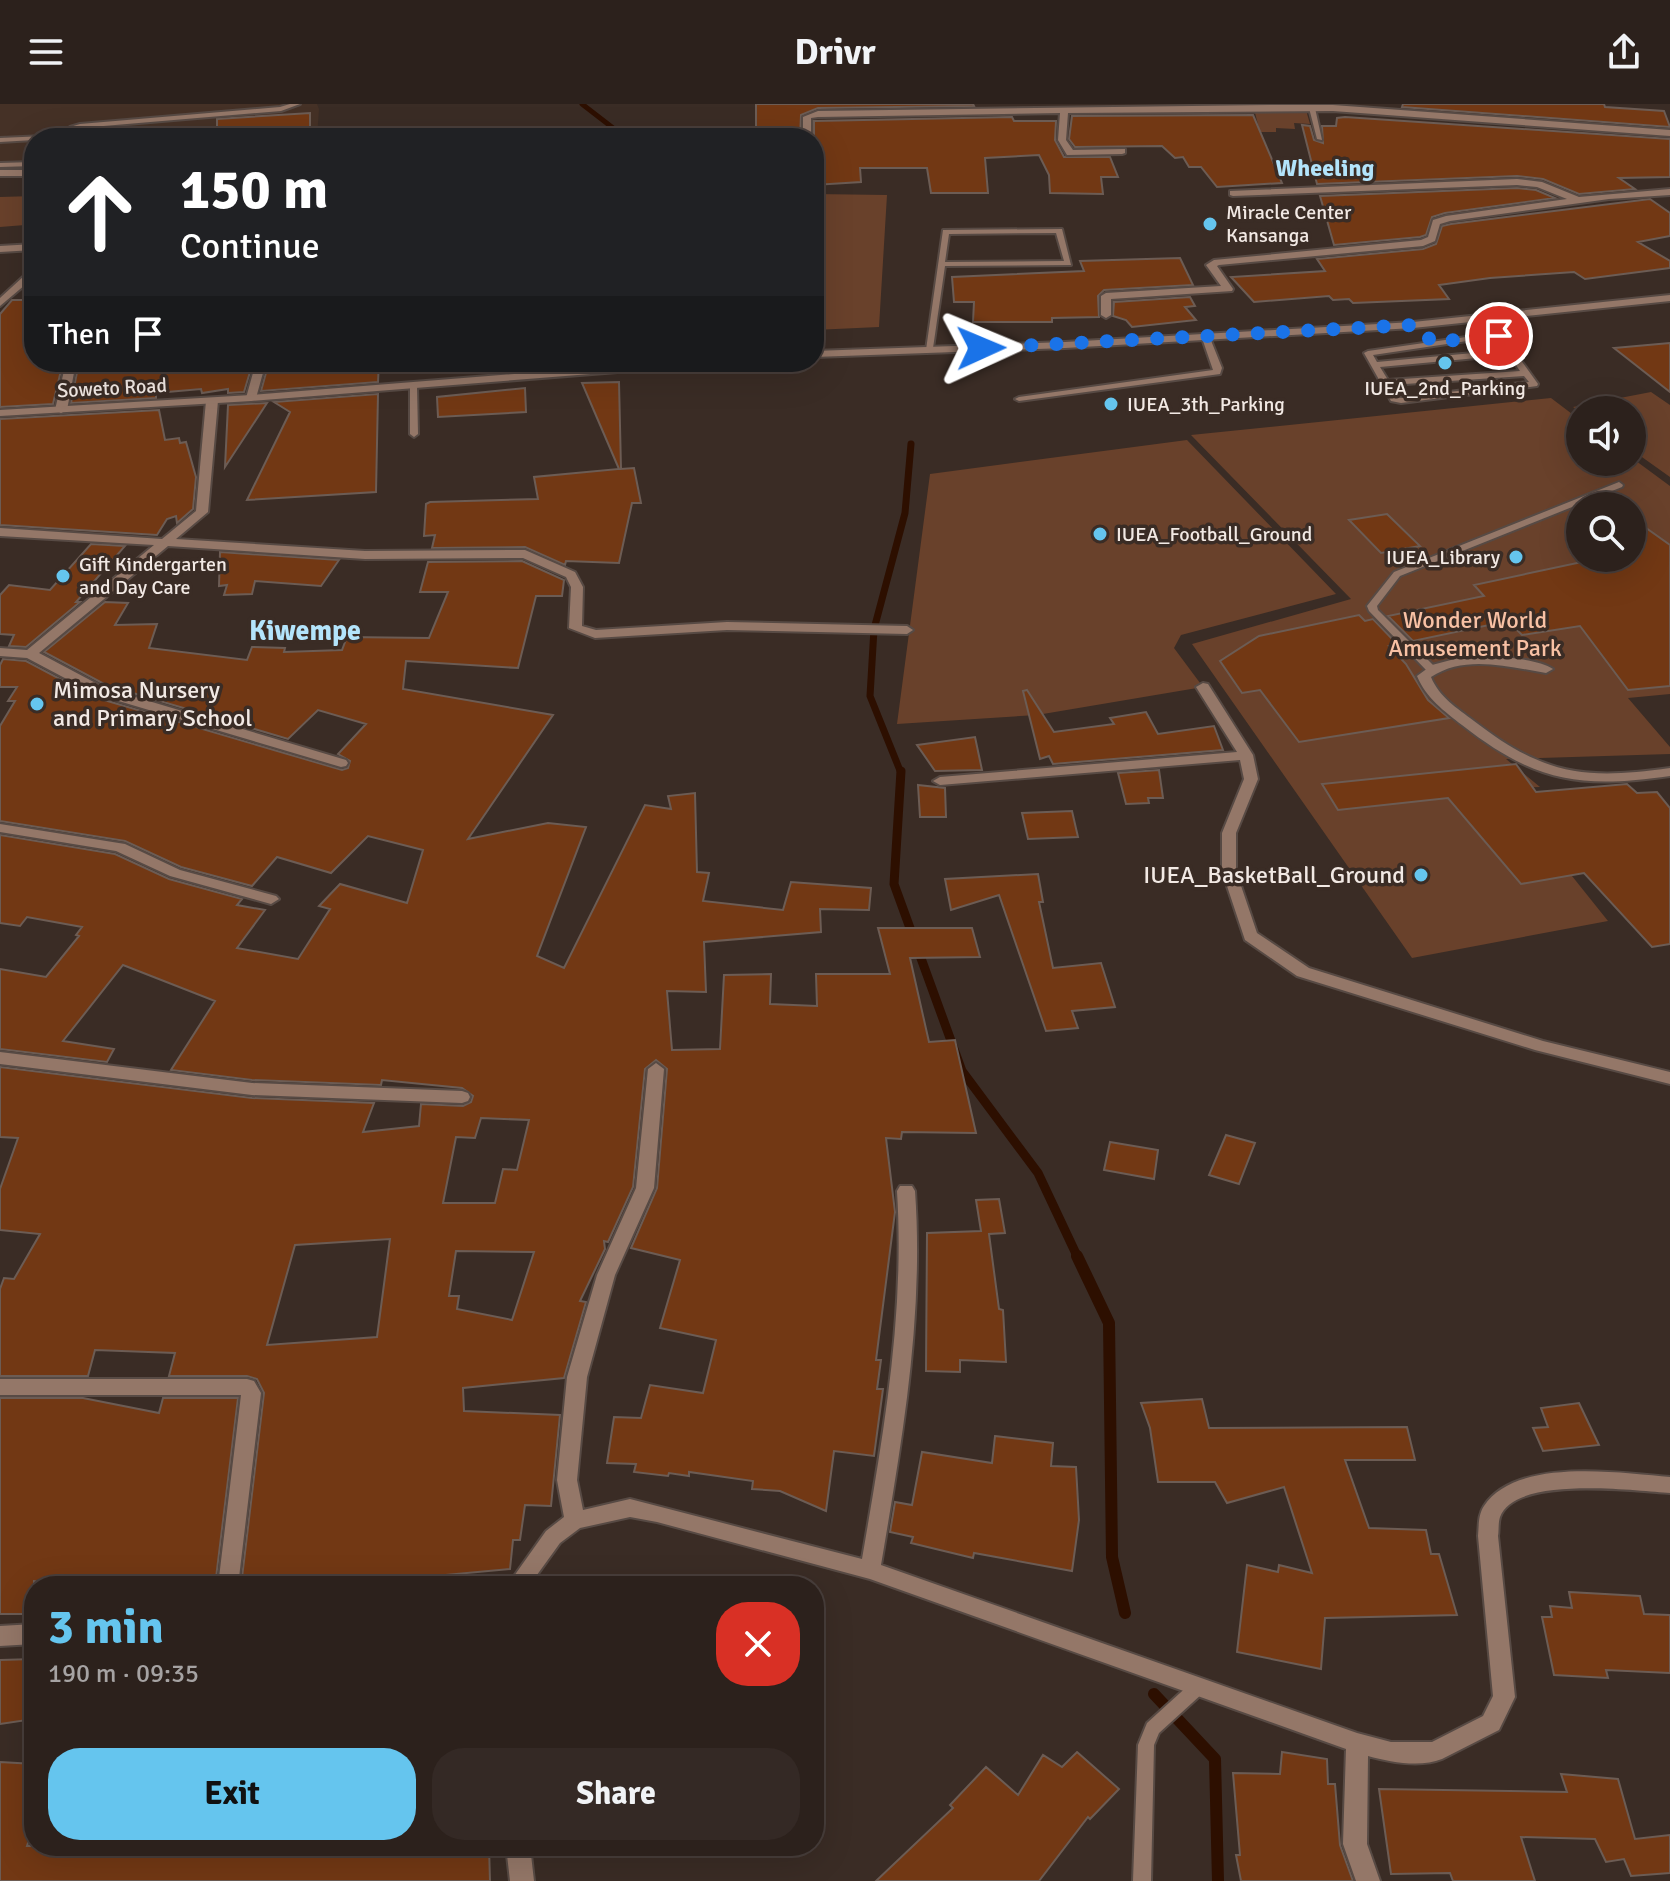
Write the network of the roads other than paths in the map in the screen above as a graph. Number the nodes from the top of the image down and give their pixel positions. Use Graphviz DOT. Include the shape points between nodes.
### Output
graph roads {
  1 [pos="297,104"];
  2 [pos="1312,108"];
  3 [pos="1064,112"];
  4 [pos="72,128"];
  5 [pos="806,128"];
  6 [pos="1670,133"];
  7 [pos="24,139"];
  8 [pos="1320,139"];
  9 [pos="0,140"];
  10 [pos="1122,151"];
  11 [pos="24,164"];
  12 [pos="0,165"];
  13 [pos="0,173"];
  14 [pos="24,173"];
  15 [pos="1670,192"];
  16 [pos="1233,193"];
  17 [pos="1580,200"];
  18 [pos="24,248"];
  19 [pos="0,249"];
  20 [pos="942,264"];
  21 [pos="24,281"];
  22 [pos="1667,301"];
  23 [pos="0,303"];
  24 [pos="1106,315"];
  25 [pos="1413,325"];
  26 [pos="1206,338"];
  27 [pos="1433,342"];
  28 [pos="929,348"];
  29 [pos="1511,352"];
  30 [pos="824,353"];
  31 [pos="1452,357"];
  32 [pos="1374,365"];
  33 [pos="69,372"];
  34 [pos="258,372"];
  35 [pos="554,372"];
  36 [pos="1526,373"];
  37 [pos="1385,383"];
  38 [pos="413,386"];
  39 [pos="251,398"];
  40 [pos="1019,399"];
  41 [pos="212,401"];
  42 [pos="61,410"];
  43 [pos="0,413"];
  44 [pos="414,434"];
  45 [pos="1619,485"];
  46 [pos="0,532"];
  47 [pos="161,543"];
  48 [pos="907,630"];
  49 [pos="0,652"];
  50 [pos="30,654"];
  51 [pos="1431,669"];
  52 [pos="1546,669"];
  53 [pos="1203,687"];
  54 [pos="1246,755"];
  55 [pos="341,763"];
  56 [pos="1670,772"];
  57 [pos="940,781"];
  58 [pos="0,828"];
  59 [pos="271,899"];
  60 [pos="0,1058"];
  61 [pos="656,1069"];
  62 [pos="1670,1078"];
  63 [pos="462,1097"];
  64 [pos="906,1191"];
  65 [pos="0,1387"];
  66 [pos="1670,1485"];
  67 [pos="575,1520"];
  68 [pos="870,1570"];
  69 [pos="229,1576"];
  70 [pos="524,1576"];
  71 [pos="24,1635"];
  72 [pos="0,1636"];
  73 [pos="1197,1688"];
  74 [pos="1357,1743"];
  75 [pos="519,1856"];
  76 [pos="522,1881"];
  77 [pos="1142,1881"];
  78 [pos="1368,1881"];
  1 -- 4 [label="lane"];
  2 -- 3 [label="street"];
  2 -- 6 [label="street"];
  2 -- 8 [label="lane"];
  3 -- 5 [label="street" via="810,115"];
  3 -- 10 [label="street" via="1062,140 1070,153"];
  7 -- 9 [label="lane"];
  11 -- 12 [label="lane"];
  13 -- 14 [label="street"];
  15 -- 17 [label="street"];
  16 -- 17 [label="street" via="1517,182 1539,184"];
  17 -- 24 [label="street" via="1440,220 1432,239 1423,243 1217,262 1211,265 1228,289 1106,296"];
  18 -- 19 [label="street"];
  20 -- 20 [label="lane" via="991,265 1068,263 1059,231 946,232"];
  20 -- 28 [label="lane"];
  21 -- 23 [label="street"];
  22 -- 25 [label="street"];
  25 -- 26 [label="street"];
  25 -- 27 [label="lane"];
  26 -- 28 [label="street"];
  26 -- 40 [label="lane" via="1217,372"];
  27 -- 29 [label="lane" via="1494,335"];
  27 -- 31 [label="lane"];
  27 -- 32 [label="lane" via="1373,350 1368,353"];
  28 -- 30 [label="street"];
  29 -- 31 [label="lane"];
  29 -- 36 [label="lane"];
  31 -- 32 [label="lane"];
  32 -- 37 [label="lane"];
  33 -- 42 [label="street"];
  34 -- 39 [label="street"];
  35 -- 38 [label="street, Soweto Road"];
  36 -- 37 [label="lane"];
  36 -- 37 [label="lane" via="1531,386 1401,401"];
  38 -- 39 [label="street, Soweto Road"];
  38 -- 44 [label="lane"];
  39 -- 41 [label="street, Soweto Road"];
  41 -- 42 [label="street, Soweto Road"];
  41 -- 47 [label="street" via="202,512"];
  42 -- 43 [label="street, Soweto Road"];
  45 -- 51 [label="lane" via="1397,574 1372,606"];
  46 -- 47 [label="street"];
  47 -- 48 [label="street" via="365,555 525,554 571,575 577,587 575,628 595,634 727,626"];
  47 -- 50 [label="street"];
  49 -- 50 [label="street"];
  50 -- 55 [label="street" via="100,691"];
  51 -- 52 [label="street" via="1458,661"];
  51 -- 56 [label="street" via="1424,676 1429,692 1517,759 1562,777 1620,780"];
  53 -- 54 [label="street"];
  54 -- 57 [label="street"];
  54 -- 62 [label="street" via="1251,779 1229,833 1229,871 1250,936 1274,955 1317,977 1541,1046"];
  58 -- 59 [label="street" via="120,847 191,879"];
  60 -- 63 [label="street" via="252,1089"];
  61 -- 67 [label="street" via="645,1188 606,1275 577,1377 567,1480"];
  64 -- 68 [label="street" via="910,1280 894,1431"];
  65 -- 69 [label="street" via="247,1387 251,1393"];
  66 -- 74 [label="street" via="1581,1480 1507,1494 1491,1511 1488,1536 1504,1697 1491,1723 1434,1752 1391,1752"];
  67 -- 68 [label="street" via="630,1508"];
  67 -- 70 [label="street" via="553,1537"];
  68 -- 73 [label="street"];
  71 -- 72 [label="street"];
  73 -- 74 [label="street"];
  73 -- 77 [label="lane" via="1153,1728 1146,1745"];
  74 -- 78 [label="street" via="1355,1844"];
  75 -- 76 [label="street"];
}
